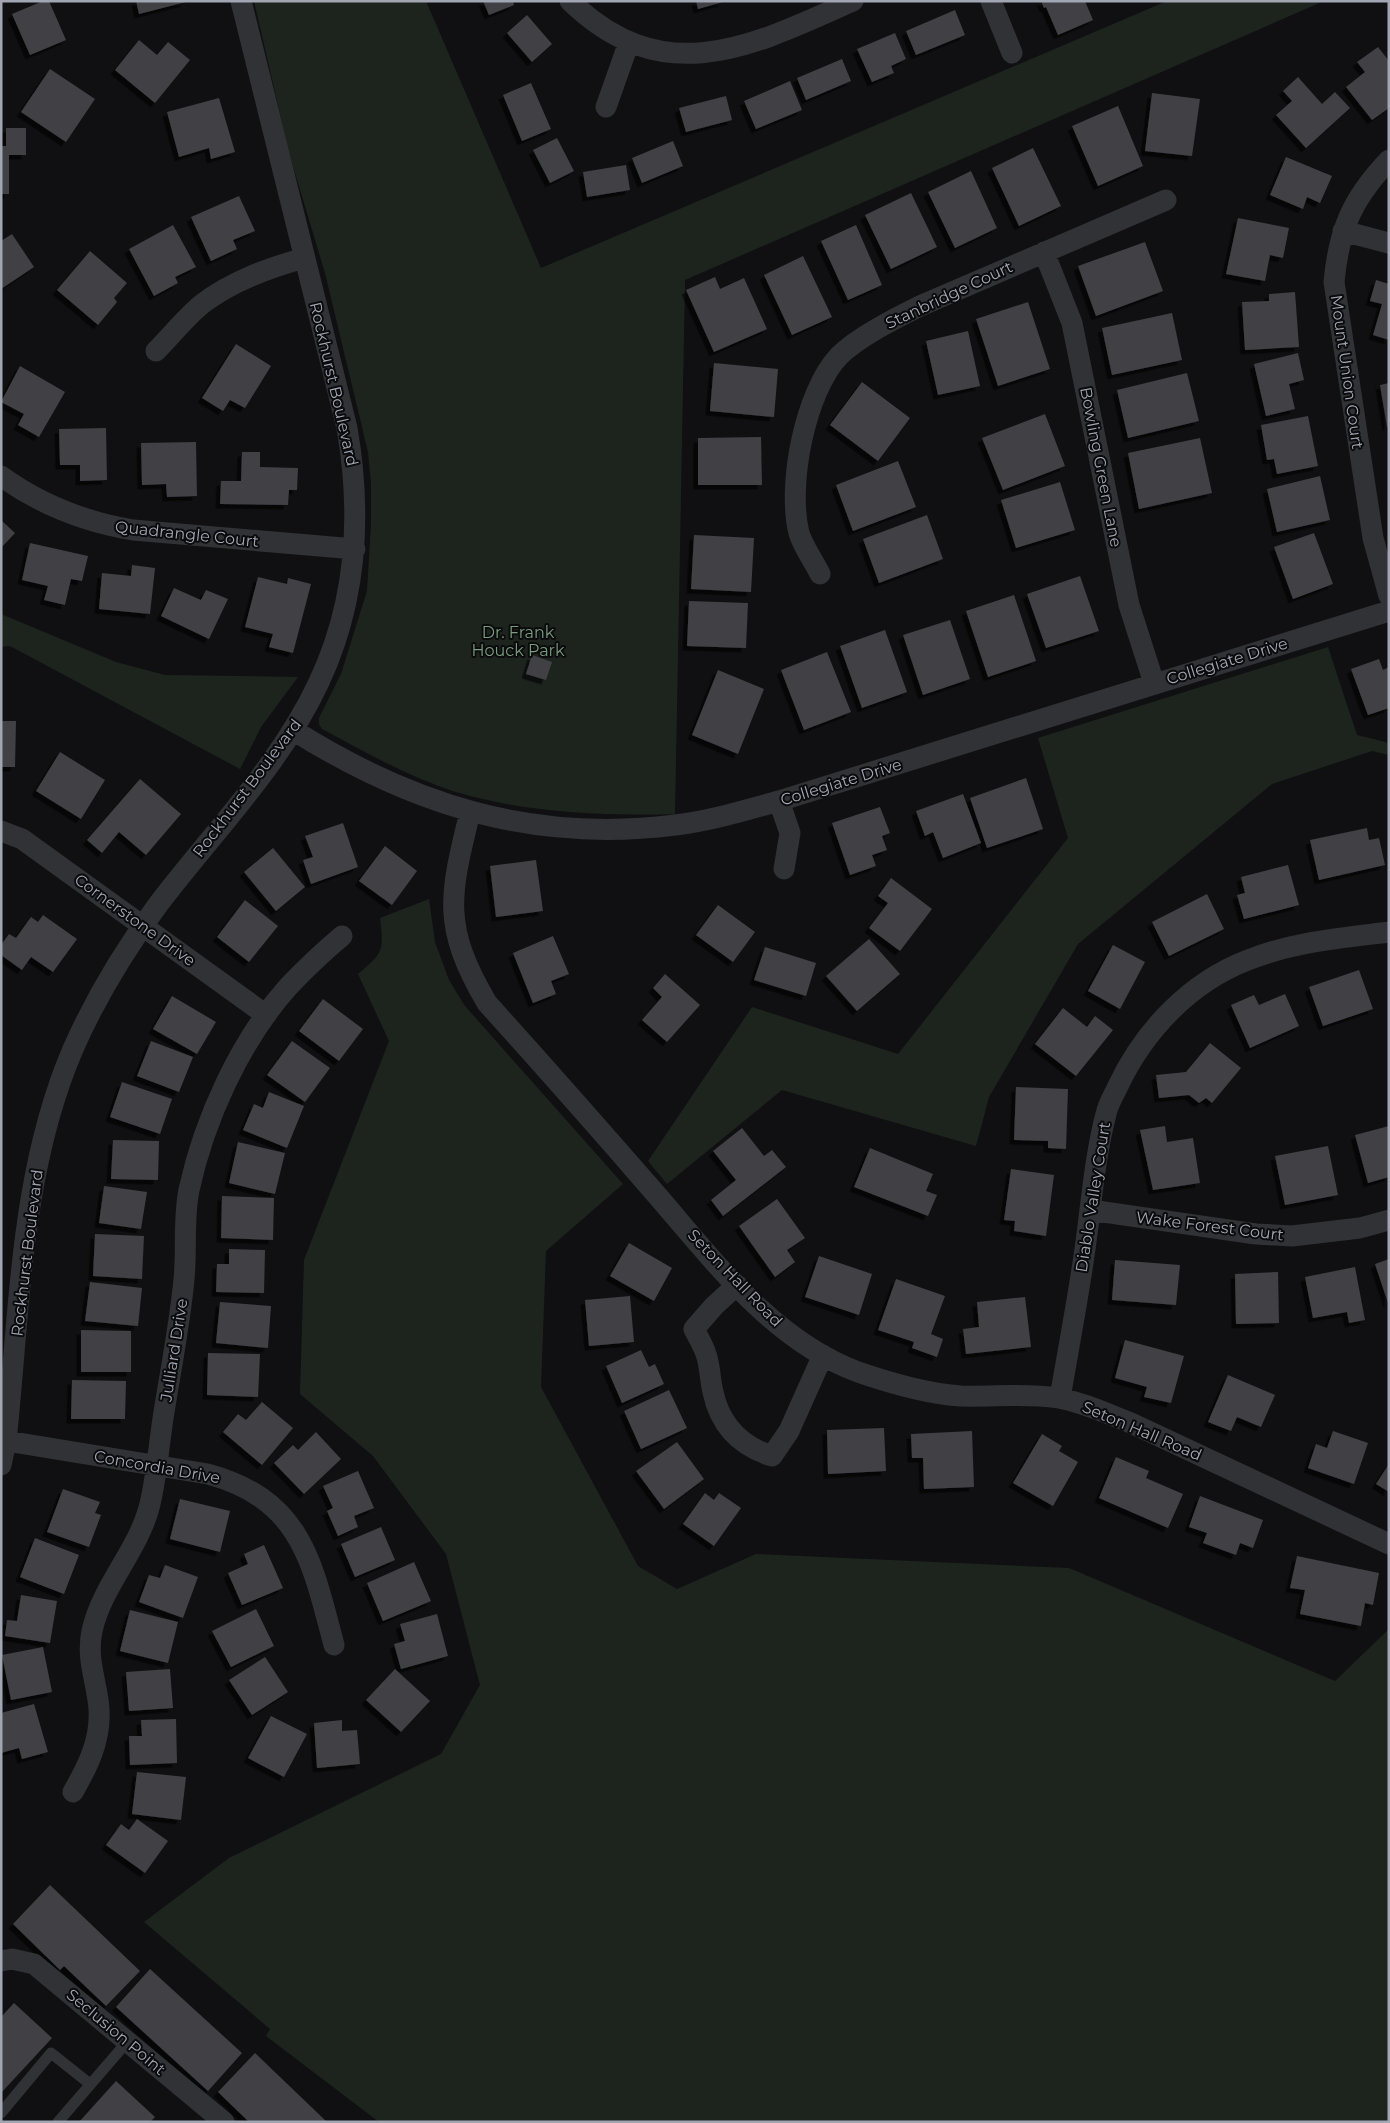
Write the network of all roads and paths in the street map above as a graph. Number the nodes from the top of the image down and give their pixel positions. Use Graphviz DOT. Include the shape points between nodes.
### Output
graph roads {
  1 [pos="241,1"];
  2 [pos="570,1"];
  3 [pos="853,1"];
  4 [pos="991,1"];
  5 [pos="629,42"];
  6 [pos="1012,53"];
  7 [pos="606,107"];
  8 [pos="1389,160"];
  9 [pos="1166,200"];
  10 [pos="1343,231"];
  11 [pos="1389,244"];
  12 [pos="1044,252"];
  13 [pos="304,258"];
  14 [pos="156,351"];
  15 [pos="1,476"];
  16 [pos="355,549"];
  17 [pos="820,574"];
  18 [pos="1389,596"];
  19 [pos="1389,611"];
  20 [pos="1154,683"];
  21 [pos="293,730"];
  22 [pos="779,801"];
  23 [pos="470,812"];
  24 [pos="1,831"];
  25 [pos="784,869"];
  26 [pos="143,926"];
  27 [pos="1389,932"];
  28 [pos="342,936"];
  29 [pos="266,1015"];
  30 [pos="1090,1210"];
  31 [pos="1389,1220"];
  32 [pos="737,1285"];
  33 [pos="823,1355"];
  34 [pos="1060,1398"];
  35 [pos="4,1441"];
  36 [pos="1,1465"];
  37 [pos="157,1465"];
  38 [pos="1389,1544"];
  39 [pos="334,1645"];
  40 [pos="74,1792"];
  41 [pos="1,1961"];
  42 [pos="127,2042"];
  43 [pos="90,2084"];
  44 [pos="1,2113"];
  45 [pos="58,2122"];
  46 [pos="224,2122"];
  1 -- 13 [label="street, Rockhurst Boulevard"];
  2 -- 5 [label="street" via="602,28"];
  3 -- 5 [label="street" via="775,35 718,52 680,53"];
  4 -- 6 [label="street"];
  5 -- 7 [label="street"];
  8 -- 10 [label="street, Mount Union Court" via="1367,183 1352,207"];
  9 -- 12 [label="street, Stanbridge Court"];
  10 -- 11 [label="street"];
  10 -- 18 [label="street, Mount Union Court" via="1336,259 1336,307 1373,538"];
  12 -- 17 [label="street, Stanbridge Court" via="888,322 840,356 820,385 799,452 796,490 800,534"];
  12 -- 20 [label="street, Bowling Green Lane" via="1072,323 1129,605"];
  13 -- 14 [label="street" via="277,266 226,289 202,304"];
  13 -- 16 [label="street, Rockhurst Boulevard" via="347,428 355,482"];
  15 -- 16 [label="street, Quadrangle Court" via="67,513 103,525"];
  16 -- 21 [label="street, Rockhurst Boulevard" via="337,636 320,680"];
  19 -- 20 [label="street, Collegiate Drive"];
  20 -- 22 [label="street, Collegiate Drive"];
  21 -- 23 [label="street, Collegiate Drive" via="373,776"];
  21 -- 26 [label="street, Rockhurst Boulevard"];
  22 -- 23 [label="street, Collegiate Drive" via="684,824 625,828 527,824"];
  22 -- 25 [label="street" via="790,834"];
  23 -- 32 [label="street, Seton Hall Road" via="457,865 453,910 458,946 471,976 487,1002"];
  24 -- 26 [label="street, Cornerstone Drive" via="22,839"];
  26 -- 29 [label="street, Cornerstone Drive"];
  26 -- 35 [label="street, Rockhurst Boulevard" via="110,975 72,1051 37,1164 28,1216"];
  27 -- 30 [label="street, Diablo Valley Court" via="1301,944 1247,960 1193,991 1166,1015 1130,1062 1106,1111"];
  28 -- 29 [label="street, Julliard Drive" via="287,989"];
  29 -- 37 [label="street, Julliard Drive" via="235,1065 213,1112 189,1192 184,1277"];
  30 -- 31 [label="street, Wake Forest Court" via="1256,1234 1292,1236 1360,1228"];
  30 -- 34 [label="street, Diablo Valley Court"];
  32 -- 33 [label="street, Seton Hall Road" via="771,1320"];
  32 -- 33 [label="street" via="694,1329 706,1354 718,1409 730,1432 742,1442 755,1451 772,1456 790,1431"];
  33 -- 34 [label="street, Seton Hall Road" via="856,1371 914,1388 958,1396"];
  34 -- 38 [label="street, Seton Hall Road" via="1131,1423"];
  35 -- 36 [label="street, Rockhurst Boulevard"];
  35 -- 37 [label="street, Concordia Drive"];
  37 -- 39 [label="street, Concordia Drive" via="228,1479 274,1507 290,1524 304,1547 315,1573"];
  37 -- 40 [label="street, Julliard Drive" via="141,1528 101,1604 92,1630 89,1653 99,1708 97,1734 92,1759"];
  41 -- 42 [label="street, Seclusion Point" via="12,1959 34,1964"];
  42 -- 43 [label="lane"];
  42 -- 46 [label="street, Seclusion Point"];
  43 -- 44 [label="lane" via="51,2053"];
  43 -- 45 [label="lane"];
}
